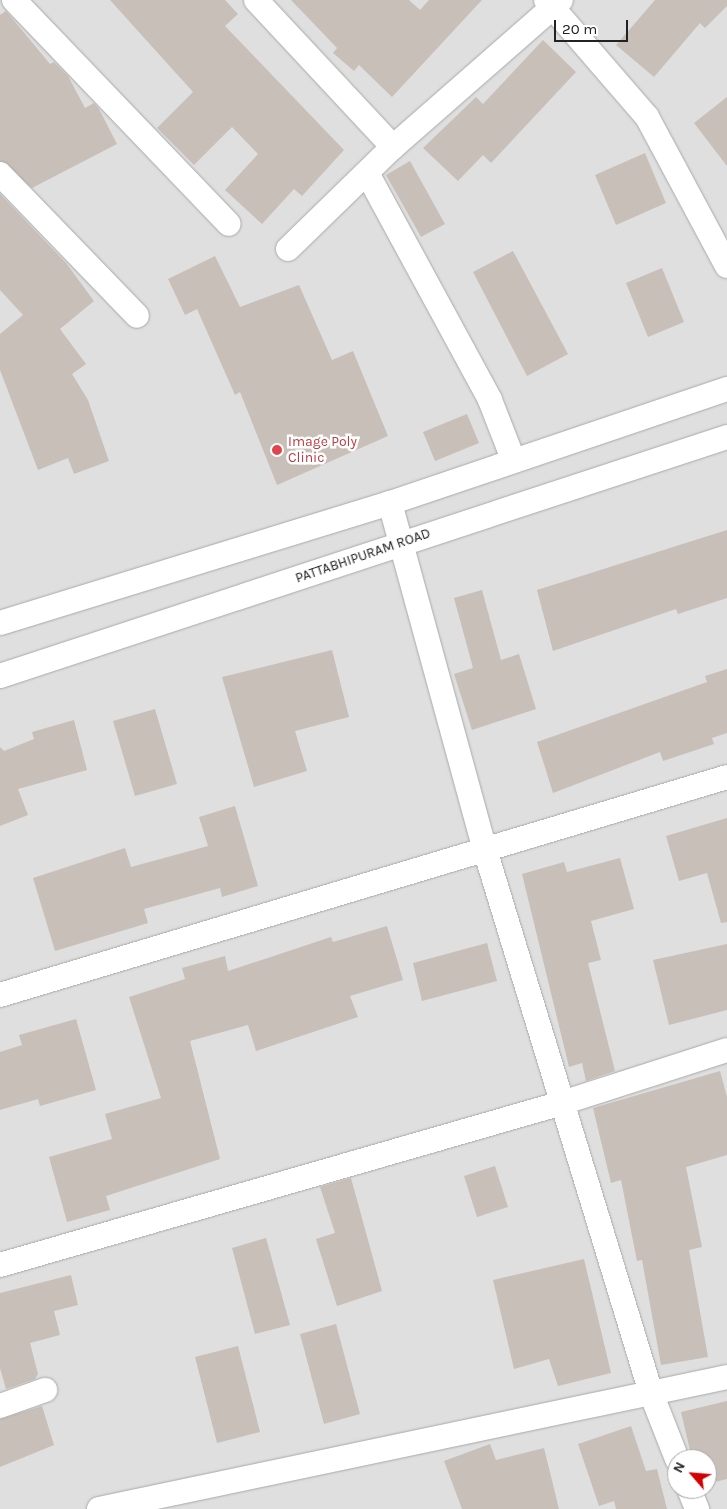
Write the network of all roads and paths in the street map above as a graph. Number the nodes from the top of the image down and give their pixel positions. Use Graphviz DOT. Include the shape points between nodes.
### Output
graph roads {
  1 [pos="14,0"];
  2 [pos="256,0"];
  3 [pos="554,3"];
  4 [pos="393,147"];
  5 [pos="367,173"];
  6 [pos="0,174"];
  7 [pos="229,224"];
  8 [pos="288,248"];
  9 [pos="727,266"];
  10 [pos="137,316"];
  11 [pos="727,389"];
  12 [pos="727,437"];
  13 [pos="513,459"];
  14 [pos="390,503"];
  15 [pos="401,543"];
  16 [pos="0,622"];
  17 [pos="0,676"];
  18 [pos="727,777"];
  19 [pos="486,853"];
  20 [pos="0,996"];
  21 [pos="727,1050"];
  22 [pos="562,1103"];
  23 [pos="0,1265"];
  24 [pos="727,1377"];
  25 [pos="45,1390"];
  26 [pos="651,1393"];
  27 [pos="0,1406"];
  28 [pos="673,1449"];
  29 [pos="99,1509"];
  1 -- 7 [label="street"];
  2 -- 4 [label="street"];
  3 -- 4 [label="street"];
  3 -- 9 [label="street" via="646,117"];
  4 -- 5 [label="street"];
  5 -- 8 [label="street"];
  5 -- 13 [label="street" via="490,400"];
  6 -- 10 [label="street"];
  11 -- 13 [label="street"];
  12 -- 15 [label="street, PATTABHIPURAM ROAD"];
  13 -- 14 [label="street"];
  14 -- 15 [label="street"];
  14 -- 16 [label="street"];
  15 -- 17 [label="street, PATTABHIPURAM ROAD"];
  15 -- 19 [label="street"];
  18 -- 19 [label="street"];
  19 -- 20 [label="street"];
  19 -- 22 [label="street"];
  21 -- 22 [label="street"];
  22 -- 23 [label="street"];
  22 -- 26 [label="street"];
  24 -- 26 [label="street"];
  25 -- 27 [label="street"];
  26 -- 28 [label="street"];
  26 -- 29 [label="street"];
}
